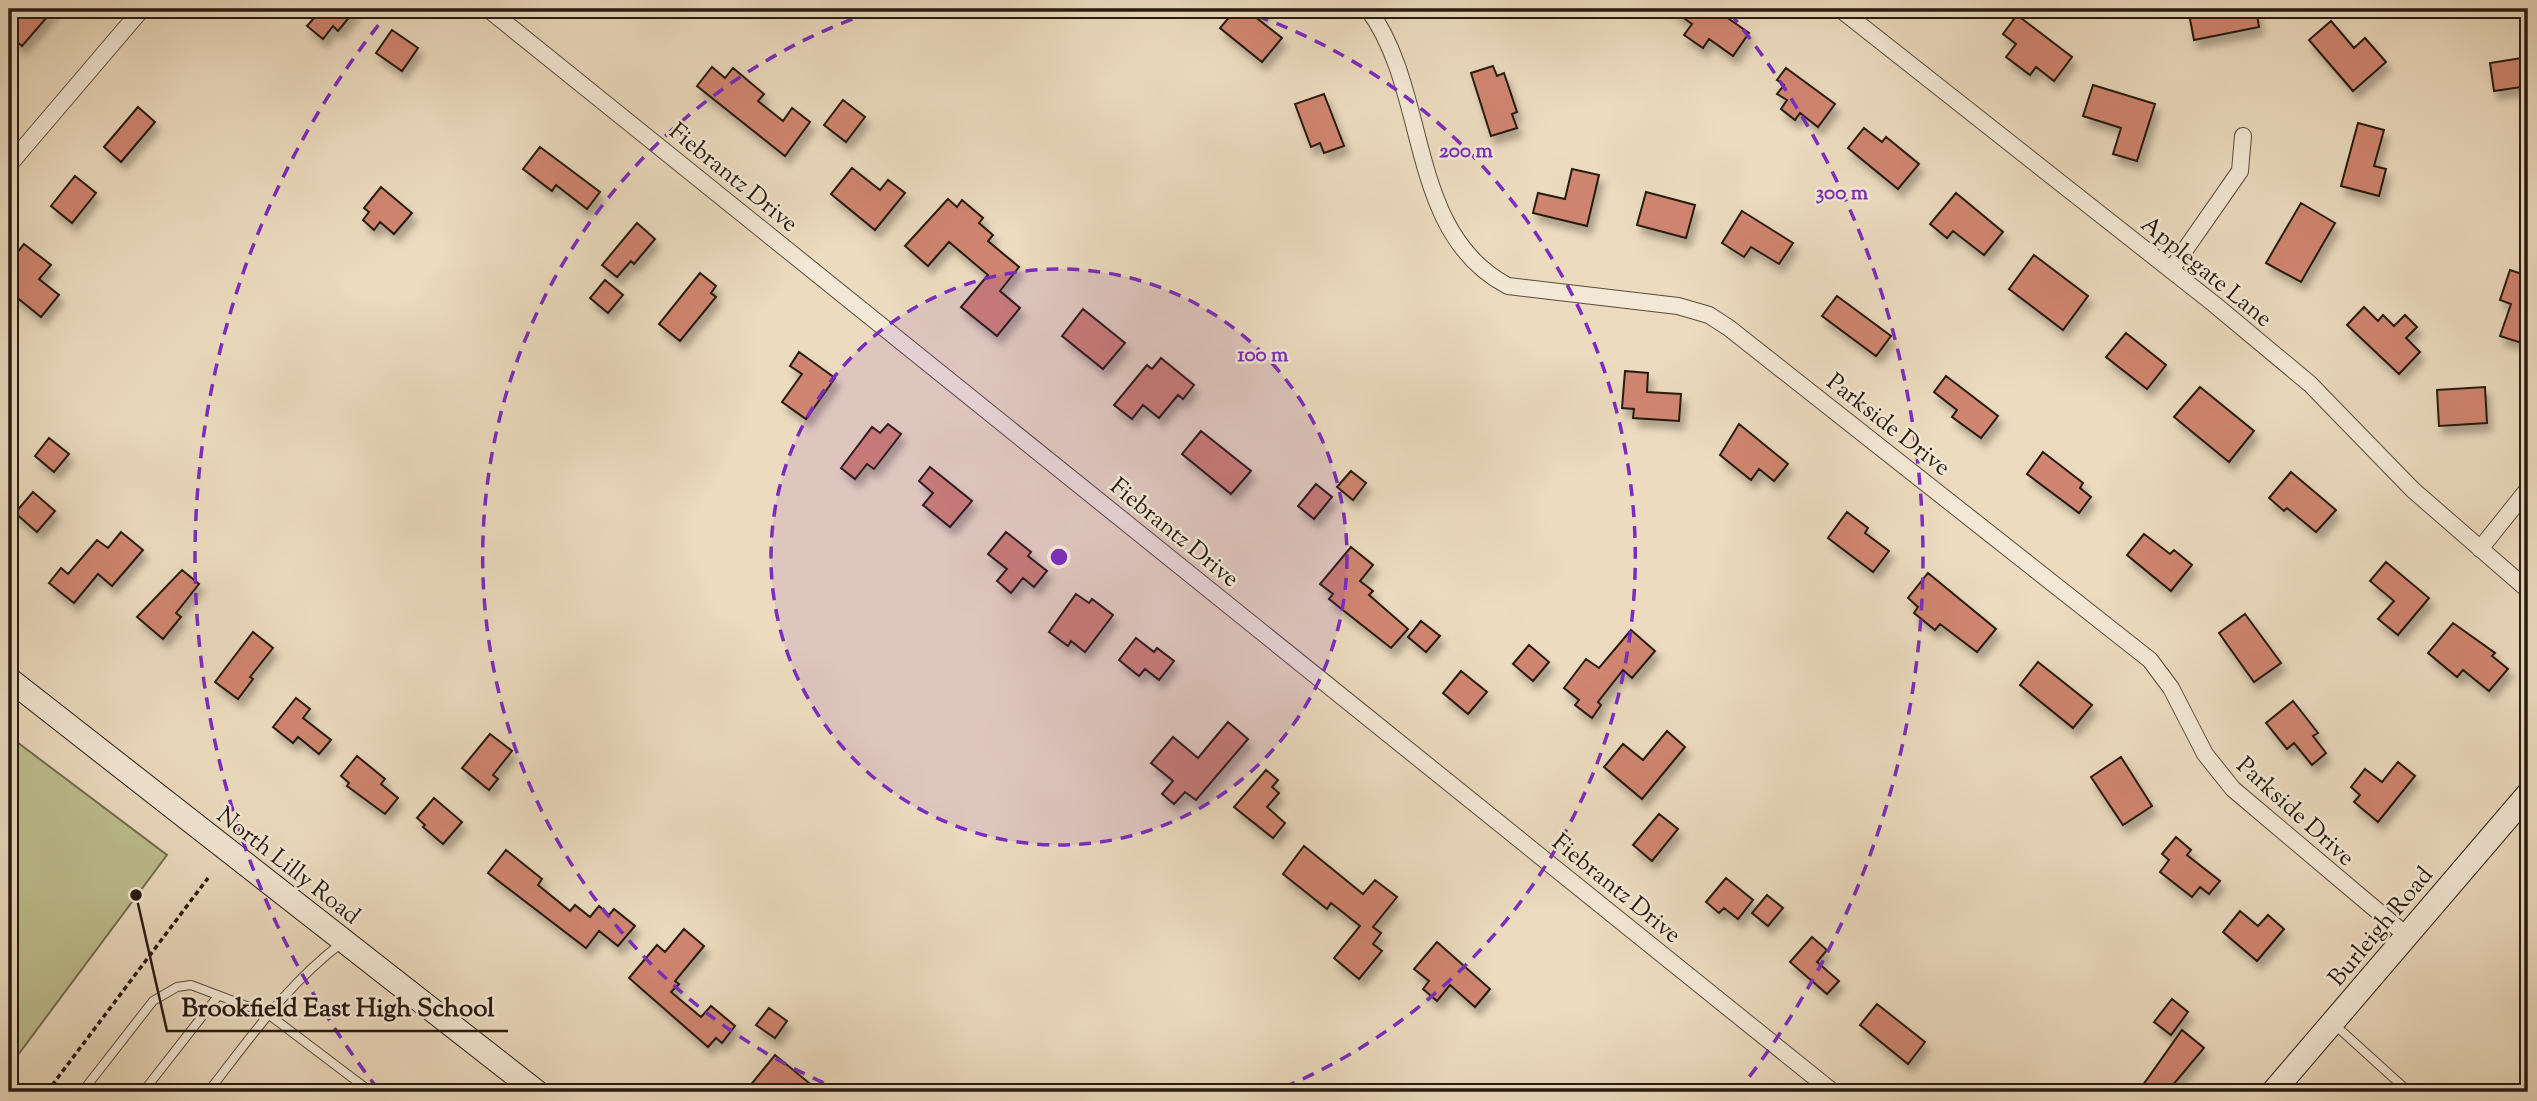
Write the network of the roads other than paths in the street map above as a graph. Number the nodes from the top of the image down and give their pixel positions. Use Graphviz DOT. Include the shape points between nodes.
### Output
graph roads {
  1 [pos="142,9"];
  2 [pos="488,9"];
  3 [pos="1368,9"];
  4 [pos="1840,9"];
  5 [pos="2243,136"];
  6 [pos="9,165"];
  7 [pos="2171,270"];
  8 [pos="2528,489"];
  9 [pos="2480,549"];
  10 [pos="2528,590"];
  11 [pos="9,679"];
  12 [pos="2528,794"];
  13 [pos="2406,935"];
  14 [pos="343,942"];
  15 [pos="218,996"];
  16 [pos="268,1014"];
  17 [pos="2333,1023"];
  18 [pos="82,1092"];
  19 [pos="143,1092"];
  20 [pos="208,1092"];
  21 [pos="371,1092"];
  22 [pos="537,1092"];
  23 [pos="1833,1092"];
  24 [pos="2273,1092"];
  25 [pos="2409,1092"];
  1 -- 6 [label="street"];
  2 -- 23 [label="street, Fiebrantz Drive"];
  3 -- 13 [label="street, Parkside Drive" via="1395,65 1441,212 1455,241 1489,276 1508,286 1678,306 1709,315 1729,328 2150,660 2171,688 2205,754 2233,789"];
  4 -- 7 [label="street, Applegate Lane"];
  5 -- 7 [label="street" via="2240,170"];
  7 -- 9 [label="street, Applegate Lane" via="2310,384 2413,489"];
  8 -- 9 [label="street"];
  9 -- 10 [label="street, Applegate Lane"];
  11 -- 14 [label="street, North Lilly Road"];
  12 -- 13 [label="street, Burleigh Road"];
  13 -- 17 [label="street, Burleigh Road"];
  14 -- 16 [label="lane" via="312,965"];
  14 -- 22 [label="street, North Lilly Road"];
  15 -- 16 [label="lane"];
  15 -- 18 [label="lane" via="191,985 164,993"];
  15 -- 19 [label="lane"];
  16 -- 20 [label="lane"];
  16 -- 21 [label="lane"];
  17 -- 24 [label="street, Burleigh Road"];
  17 -- 25 [label="lane"];
}
